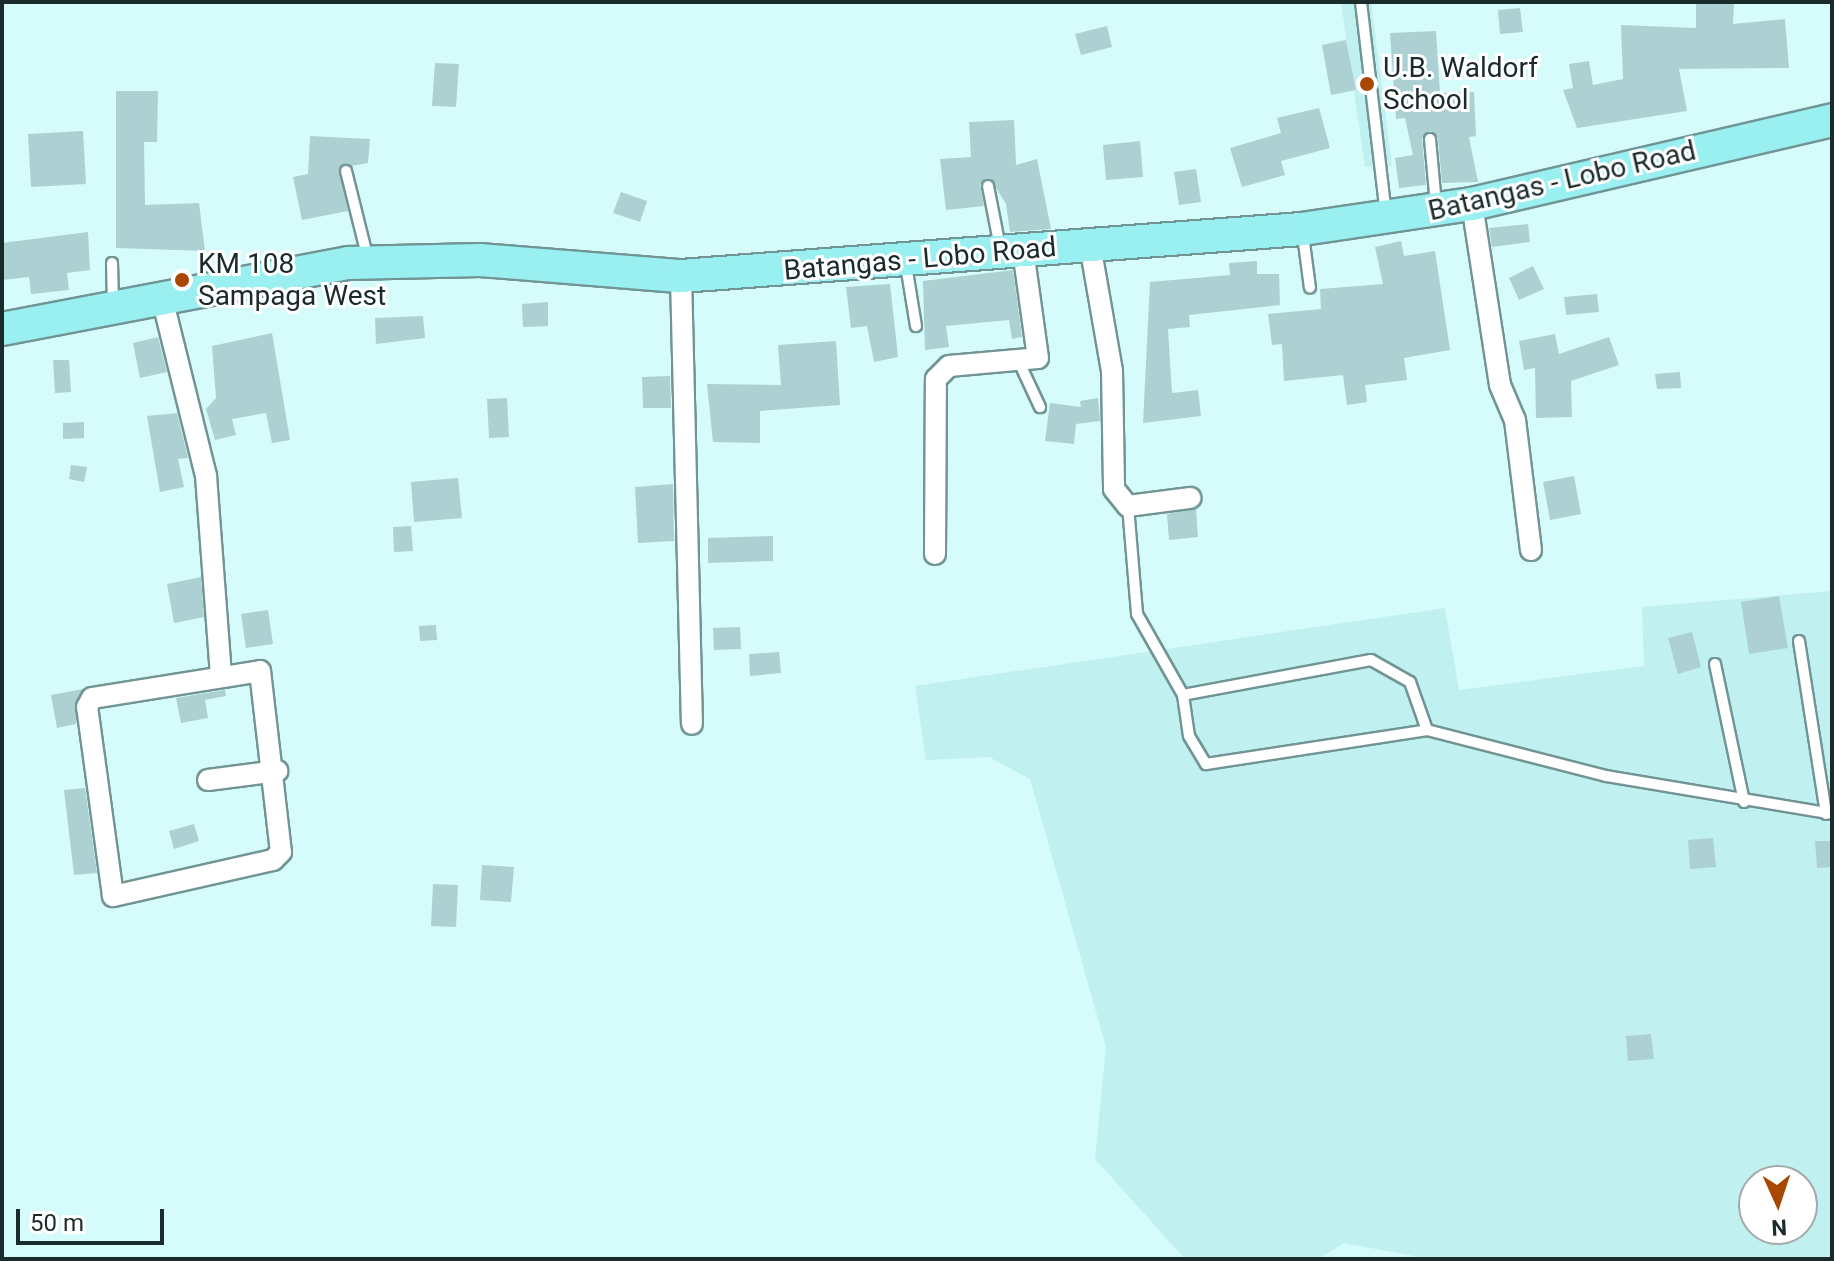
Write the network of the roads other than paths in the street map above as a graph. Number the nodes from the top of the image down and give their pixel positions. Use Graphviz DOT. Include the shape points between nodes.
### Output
graph roads {
  1 [pos="1361,2"];
  2 [pos="1832,120"];
  3 [pos="1430,139"];
  4 [pos="346,171"];
  5 [pos="988,186"];
  6 [pos="1472,204"];
  7 [pos="1437,210"];
  8 [pos="1386,219"];
  9 [pos="1302,229"];
  10 [pos="1090,245"];
  11 [pos="1012,251"];
  12 [pos="905,260"];
  13 [pos="368,261"];
  14 [pos="112,263"];
  15 [pos="681,276"];
  16 [pos="1310,288"];
  17 [pos="162,298"];
  18 [pos="114,309"];
  19 [pos="916,326"];
  20 [pos="2,329"];
  21 [pos="1019,362"];
  22 [pos="1040,407"];
  23 [pos="1190,498"];
  24 [pos="1128,506"];
  25 [pos="1531,550"];
  26 [pos="935,554"];
  27 [pos="1799,641"];
  28 [pos="1715,664"];
  29 [pos="221,676"];
  30 [pos="1183,695"];
  31 [pos="692,724"];
  32 [pos="1427,730"];
  33 [pos="277,771"];
  34 [pos="208,780"];
  35 [pos="1744,802"];
  36 [pos="1829,814"];
  1 -- 8 [label="lane"];
  2 -- 6 [label="main road, Batangas - Lobo Road"];
  3 -- 7 [label="lane"];
  4 -- 13 [label="lane"];
  5 -- 11 [label="lane"];
  6 -- 7 [label="main road, Batangas - Lobo Road"];
  6 -- 25 [label="street" via="1500,385 1515,420"];
  7 -- 8 [label="main road, Batangas - Lobo Road"];
  8 -- 9 [label="main road, Batangas - Lobo Road"];
  9 -- 10 [label="main road, Batangas - Lobo Road"];
  9 -- 16 [label="lane"];
  10 -- 11 [label="main road, Batangas - Lobo Road"];
  10 -- 24 [label="street" via="1112,371 1114,489"];
  11 -- 12 [label="main road, Batangas - Lobo Road"];
  11 -- 21 [label="street" via="1040,352"];
  12 -- 15 [label="main road, Batangas - Lobo Road"];
  12 -- 19 [label="lane"];
  13 -- 15 [label="main road, Batangas - Lobo Road" via="480,260"];
  13 -- 17 [label="main road, Batangas - Lobo Road"];
  14 -- 18 [label="lane"];
  15 -- 31 [label="street"];
  17 -- 18 [label="main road, Batangas - Lobo Road"];
  17 -- 29 [label="street" via="206,476"];
  18 -- 20 [label="main road, Batangas - Lobo Road"];
  21 -- 22 [label="lane"];
  21 -- 26 [label="street" via="949,366 936,379"];
  23 -- 24 [label="street"];
  24 -- 30 [label="lane" via="1137,614"];
  27 -- 36 [label="lane"];
  28 -- 35 [label="lane"];
  29 -- 33 [label="street" via="265,674"];
  29 -- 33 [label="street" via="92,698 87,707 113,896 273,860 281,852"];
  30 -- 32 [label="lane" via="1371,660 1410,682"];
  30 -- 32 [label="lane" via="1189,736 1206,764"];
  32 -- 35 [label="lane" via="1606,776"];
  33 -- 34 [label="street"];
  35 -- 36 [label="lane"];
}
